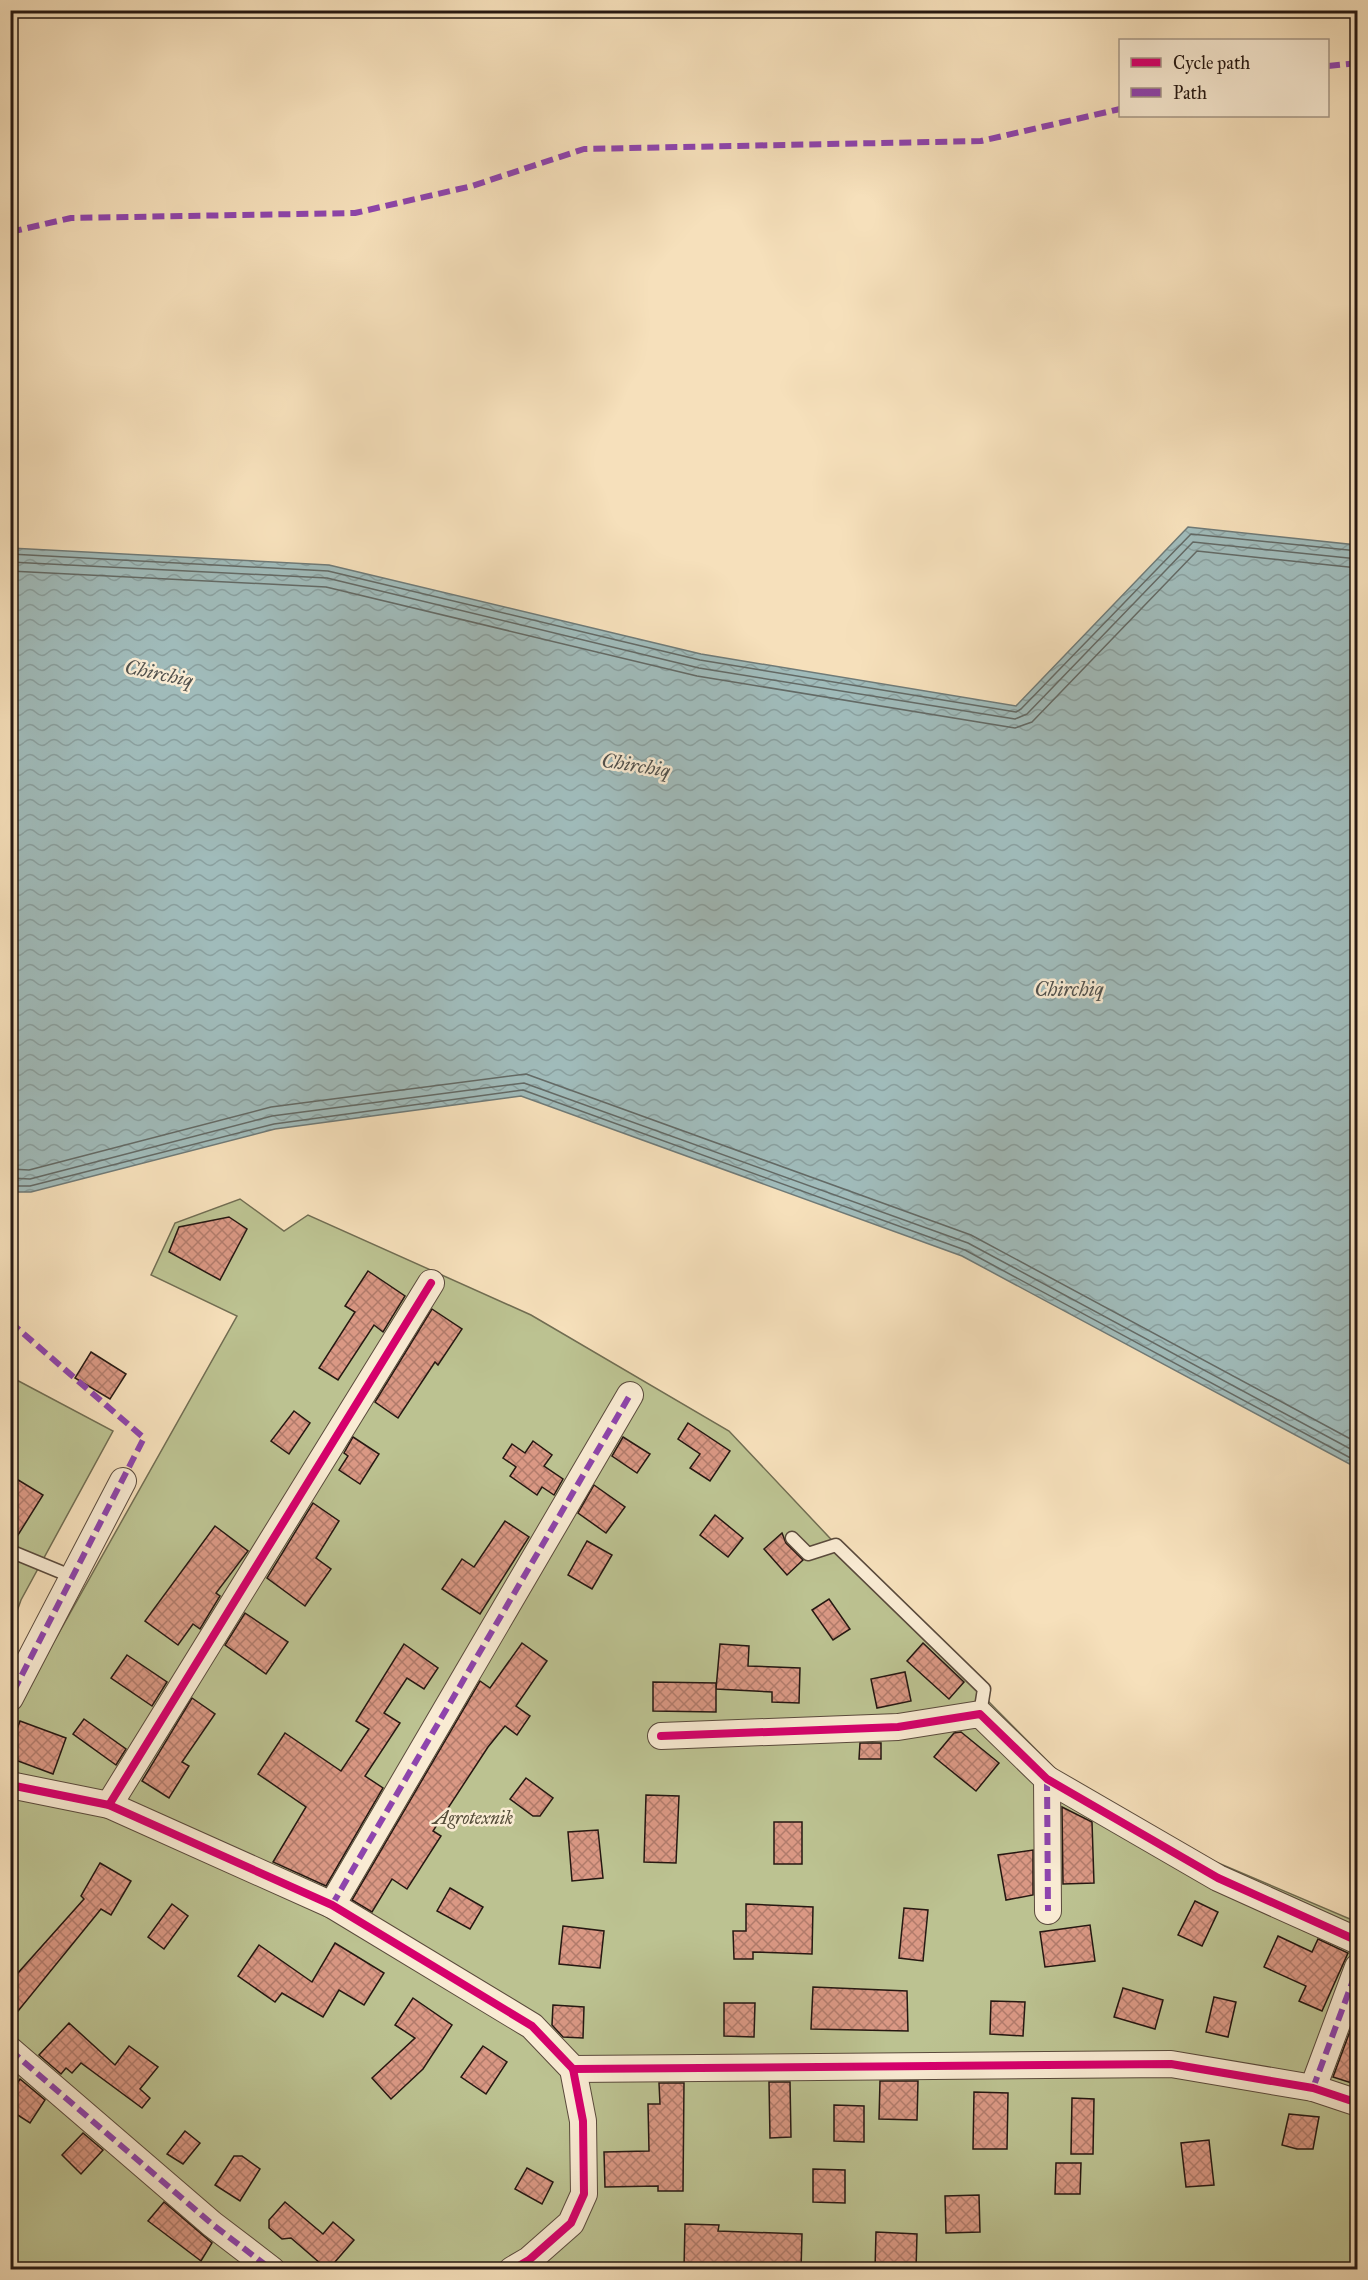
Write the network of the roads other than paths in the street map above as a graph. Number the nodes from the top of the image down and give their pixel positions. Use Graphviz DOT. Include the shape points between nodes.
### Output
graph roads {
  1 [pos="431,1283"];
  2 [pos="630,1395"];
  3 [pos="123,1481"];
  4 [pos="792,1538"];
  5 [pos="10,1551"];
  6 [pos="73,1577"];
  7 [pos="10,1698"];
  8 [pos="980,1714"];
  9 [pos="660,1736"];
  10 [pos="1047,1779"];
  11 [pos="10,1785"];
  12 [pos="109,1805"];
  13 [pos="332,1905"];
  14 [pos="1048,1911"];
  15 [pos="1358,1941"];
  16 [pos="1358,1967"];
  17 [pos="10,2050"];
  18 [pos="573,2069"];
  19 [pos="1313,2088"];
  20 [pos="1358,2103"];
  21 [pos="272,2270"];
  22 [pos="512,2270"];
  1 -- 12 [label="street"];
  2 -- 13 [label="street"];
  3 -- 6 [label="street"];
  4 -- 8 [label="lane" via="808,1554 836,1545 984,1689"];
  5 -- 6 [label="lane"];
  6 -- 7 [label="street"];
  8 -- 9 [label="street" via="898,1727"];
  8 -- 10 [label="street"];
  10 -- 14 [label="street"];
  10 -- 15 [label="street" via="1218,1878"];
  11 -- 12 [label="street"];
  12 -- 13 [label="street"];
  13 -- 18 [label="street" via="532,2026"];
  16 -- 19 [label="street"];
  17 -- 21 [label="street" via="212,2224"];
  18 -- 19 [label="street" via="1171,2064"];
  18 -- 22 [label="street" via="583,2121 584,2194 571,2223"];
  19 -- 20 [label="street"];
}
